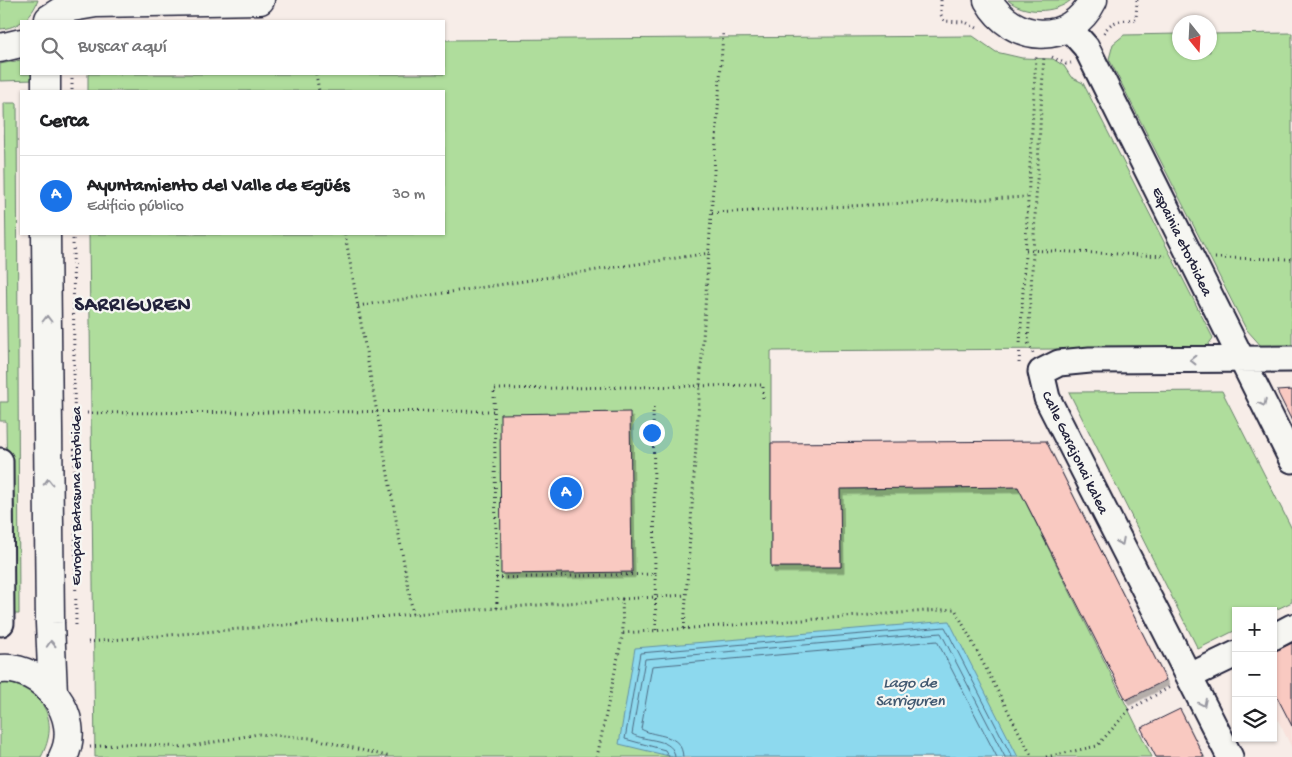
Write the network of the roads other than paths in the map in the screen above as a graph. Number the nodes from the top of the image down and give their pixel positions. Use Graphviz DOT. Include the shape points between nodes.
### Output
graph roads {
  1 [pos="260,0"];
  2 [pos="1092,0"];
  3 [pos="986,3"];
  4 [pos="51,13"];
  5 [pos="1068,27"];
  6 [pos="20,43"];
  7 [pos="0,48"];
  8 [pos="46,75"];
  9 [pos="46,90"];
  10 [pos="46,235"];
  11 [pos="1292,359"];
  12 [pos="1242,360"];
  13 [pos="1292,460"];
  14 [pos="0,461"];
  15 [pos="2,623"];
  16 [pos="1292,627"];
  17 [pos="1277,634"];
  18 [pos="1232,656"];
  19 [pos="0,669"];
  20 [pos="1190,676"];
  21 [pos="53,693"];
  22 [pos="72,752"];
  23 [pos="1230,757"];
  1 -- 4 [label="street" via="96,3"];
  2 -- 5 [label="street" via="1080,18"];
  3 -- 5 [label="street" via="1011,26 1030,33 1050,33"];
  5 -- 12 [label="street, Espainia etorbidea" via="1086,47"];
  6 -- 7 [label="street"];
  8 -- 9 [label="street"];
  21 -- 10 [label="street, Europar Batasuna etorbidea, one-way"];
  11 -- 12 [label="street, Calle Garajonai kalea"];
  12 -- 13 [label="street, Espainia etorbidea, one-way"];
  12 -- 20 [label="street, Calle Garajonai kalea, one-way" via="1090,360 1059,363 1041,372 1047,398"];
  14 -- 15 [label="street"];
  16 -- 17 [label="street"];
  18 -- 20 [label="street"];
  19 -- 21 [label="street" via="22,672 40,680"];
  20 -- 23 [label="street, Calle Garajonai kalea, one-way"];
  21 -- 22 [label="street" via="64,712"];
}
